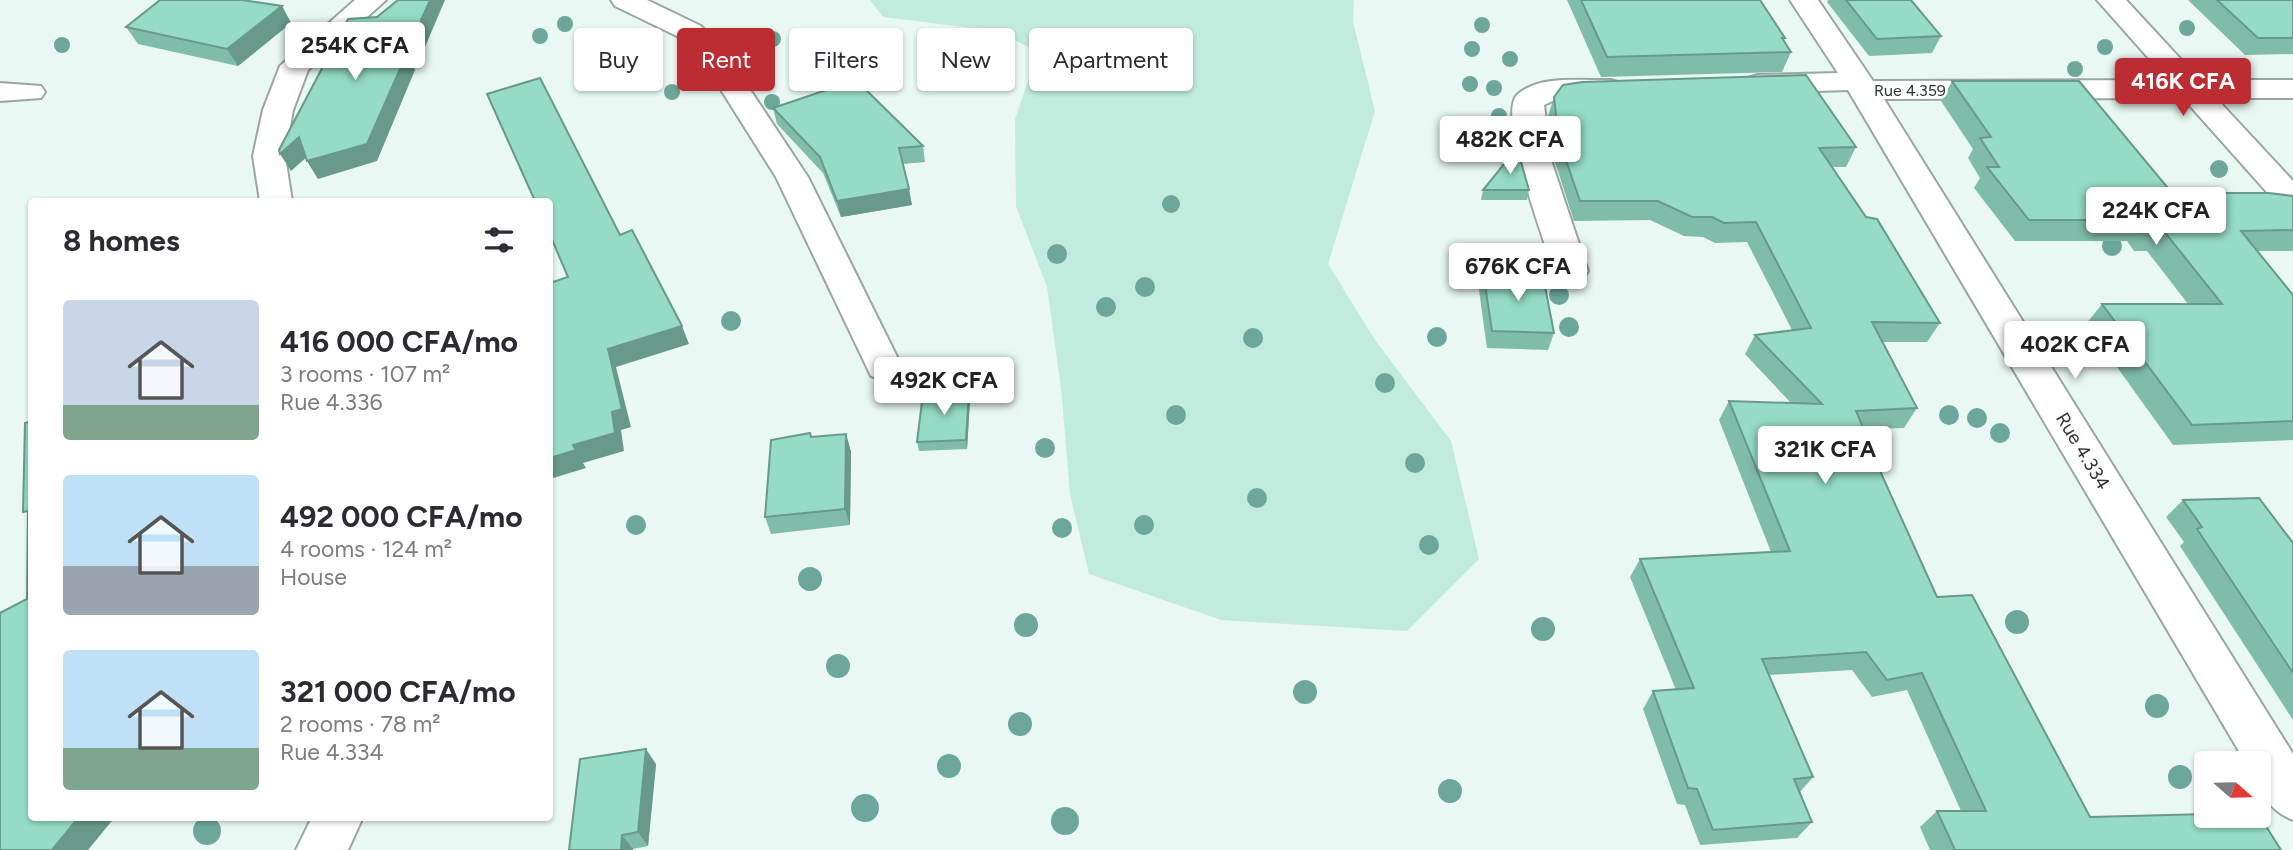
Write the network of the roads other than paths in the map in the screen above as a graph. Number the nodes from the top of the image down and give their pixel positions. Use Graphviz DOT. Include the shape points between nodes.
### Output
graph roads {
  1 [pos="372,0"];
  2 [pos="625,0"];
  3 [pos="1804,0"];
  4 [pos="2111,0"];
  5 [pos="1732,85"];
  6 [pos="1860,85"];
  7 [pos="1635,88"];
  8 [pos="2192,89"];
  9 [pos="2293,89"];
  10 [pos="0,92"];
  11 [pos="30,92"];
  12 [pos="276,198"];
  13 [pos="2293,201"];
  14 [pos="1571,271"];
  15 [pos="884,367"];
  16 [pos="2293,796"];
  17 [pos="337,821"];
  18 [pos="321,850"];
  1 -- 12 [label="street" via="295,66 278,110 269,156"];
  2 -- 15 [label="street" via="691,32 717,61 792,177"];
  3 -- 6 [label="street, Rue 4.334"];
  4 -- 8 [label="street"];
  5 -- 6 [label="street, Rue 4.359"];
  6 -- 8 [label="street, Rue 4.359"];
  6 -- 16 [label="street, Rue 4.334"];
  7 -- 14 [label="street" via="1552,90 1529,100 1525,113 1537,167"];
  8 -- 9 [label="street, Rue 4.359"];
  8 -- 13 [label="street"];
  10 -- 11 [label="street"];
  17 -- 18 [label="street"];
}
